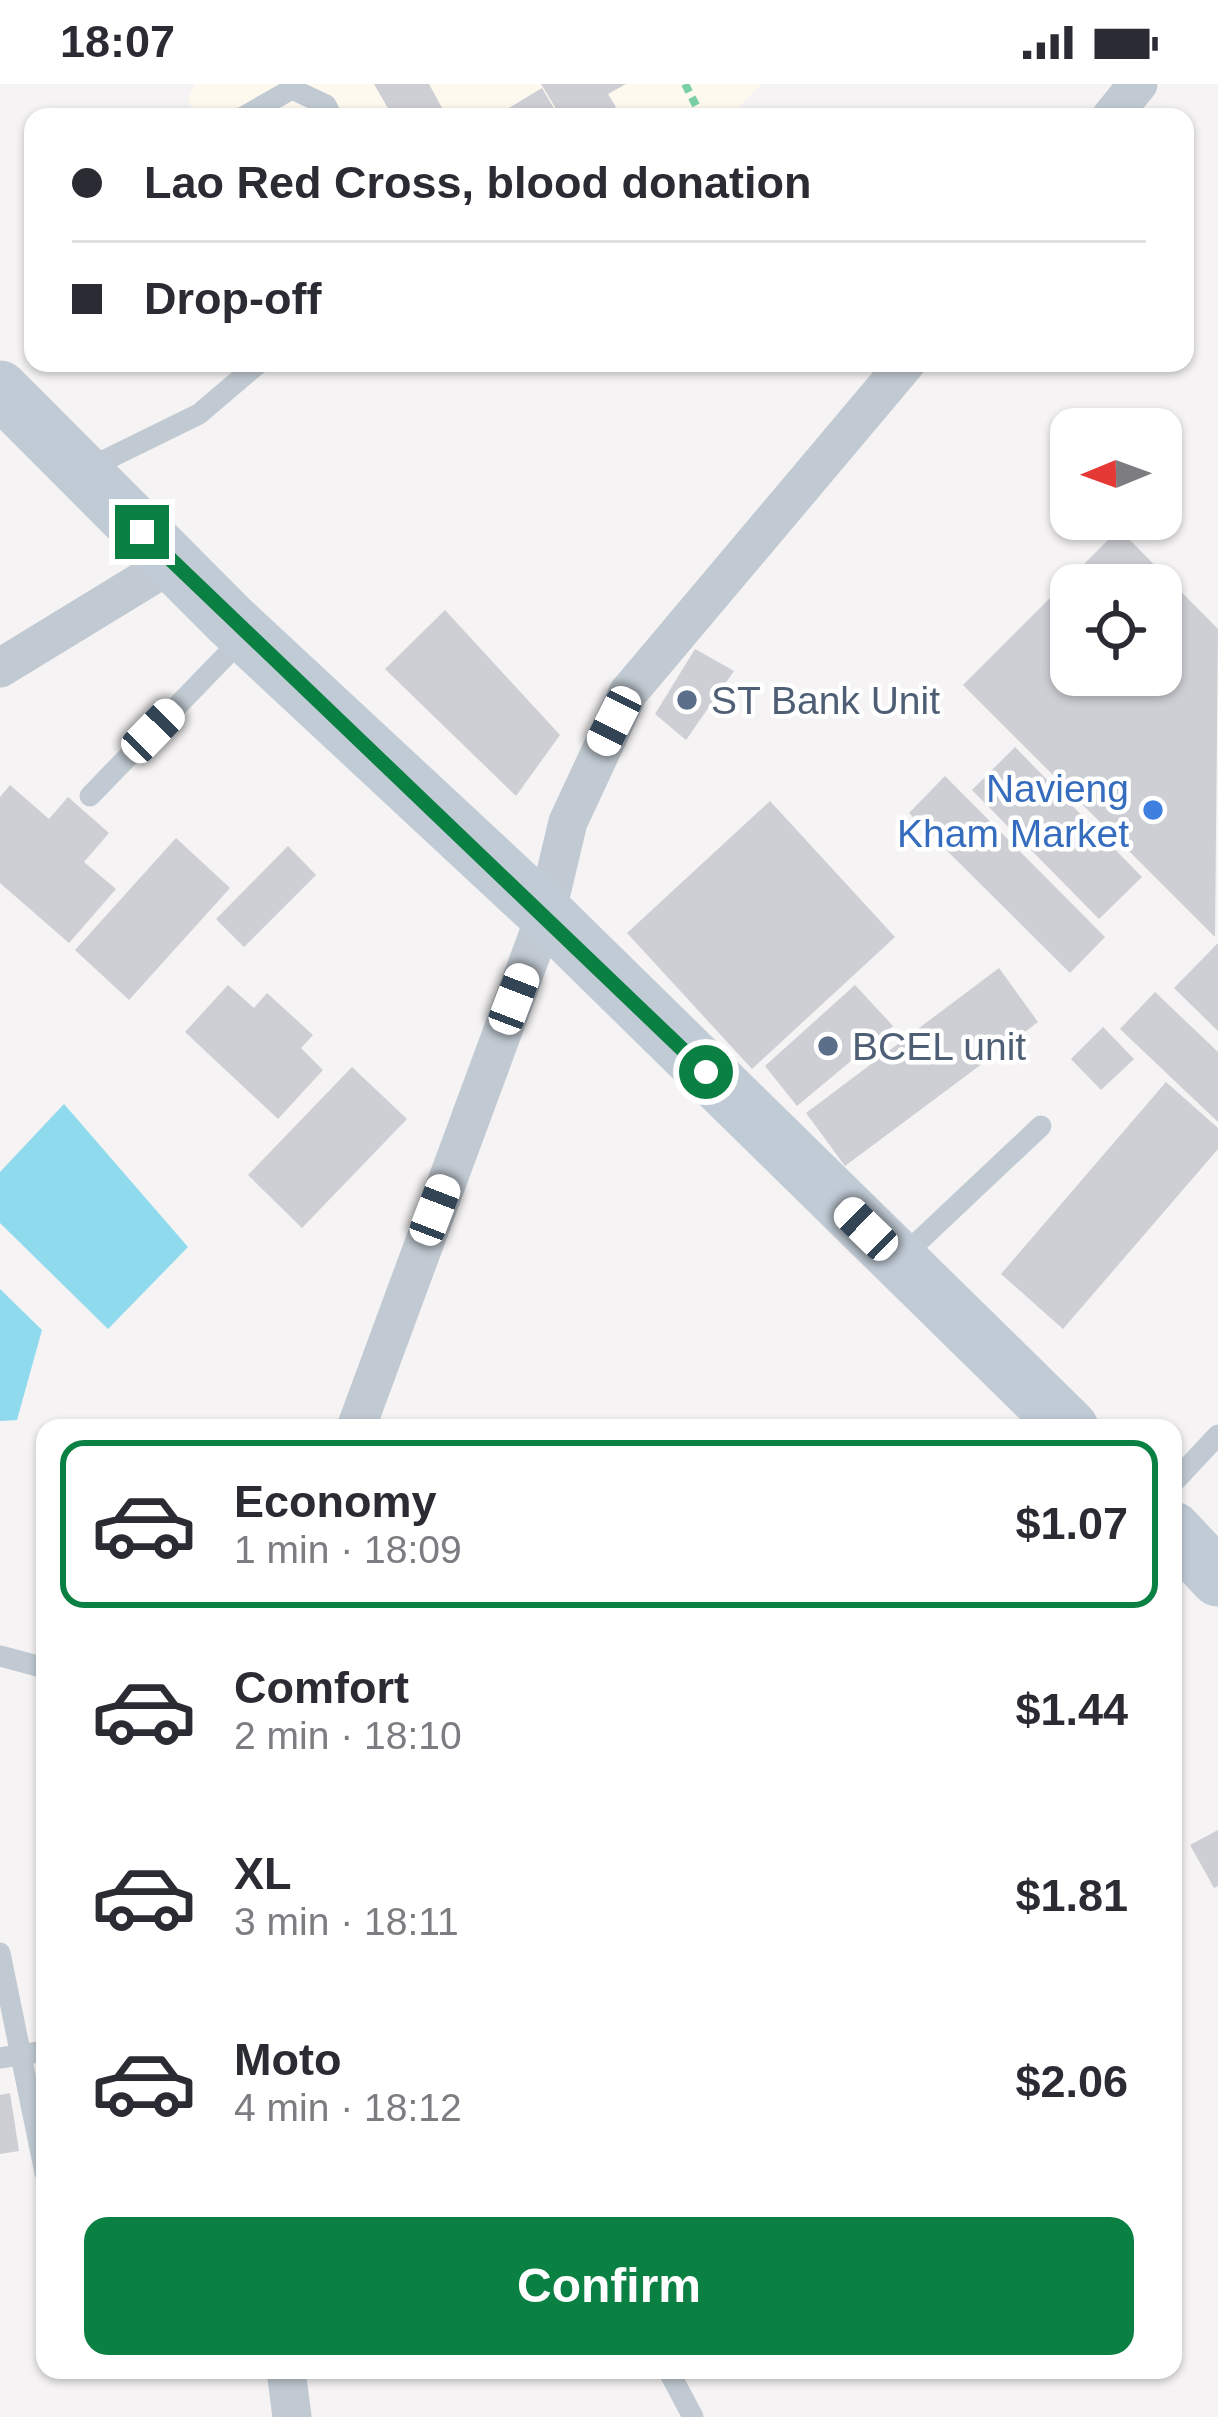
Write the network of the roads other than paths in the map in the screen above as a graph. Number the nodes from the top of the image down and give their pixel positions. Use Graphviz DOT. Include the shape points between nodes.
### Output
graph roads {
  1 [pos="1138,84"];
  2 [pos="259,108"];
  3 [pos="328,108"];
  4 [pos="1118,108"];
  5 [pos="248,372"];
  6 [pos="898,372"];
  7 [pos="0,389"];
  8 [pos="81,472"];
  9 [pos="172,563"];
  10 [pos="246,634"];
  11 [pos="0,668"];
  12 [pos="90,796"];
  13 [pos="546,914"];
  14 [pos="1041,1126"];
  15 [pos="898,1261"];
  16 [pos="359,1419"];
  17 [pos="1061,1419"];
  18 [pos="1218,1435"];
  19 [pos="1182,1473"];
  20 [pos="1182,1540"];
  21 [pos="1218,1578"];
  22 [pos="0,1656"];
  23 [pos="36,1666"];
  24 [pos="0,1953"];
  25 [pos="10,2056"];
  26 [pos="36,2143"];
  27 [pos="287,2379"];
  28 [pos="673,2379"];
  29 [pos="292,2417"];
  30 [pos="693,2417"];
  1 -- 4 [label="street"];
  2 -- 3 [label="lane" via="292,89"];
  5 -- 8 [label="lane" via="199,413"];
  6 -- 13 [label="street" via="628,693 568,822"];
  7 -- 8 [label="main road"];
  8 -- 9 [label="main road"];
  9 -- 10 [label="main road"];
  9 -- 11 [label="street"];
  10 -- 12 [label="lane"];
  10 -- 13 [label="main road"];
  13 -- 15 [label="main road"];
  13 -- 16 [label="street"];
  14 -- 15 [label="lane"];
  15 -- 17 [label="main road"];
  18 -- 19 [label="lane"];
  20 -- 21 [label="main road"];
  22 -- 23 [label="lane"];
  24 -- 25 [label="lane"];
  25 -- 26 [label="lane"];
  27 -- 29 [label="street"];
  28 -- 30 [label="lane"];
}
